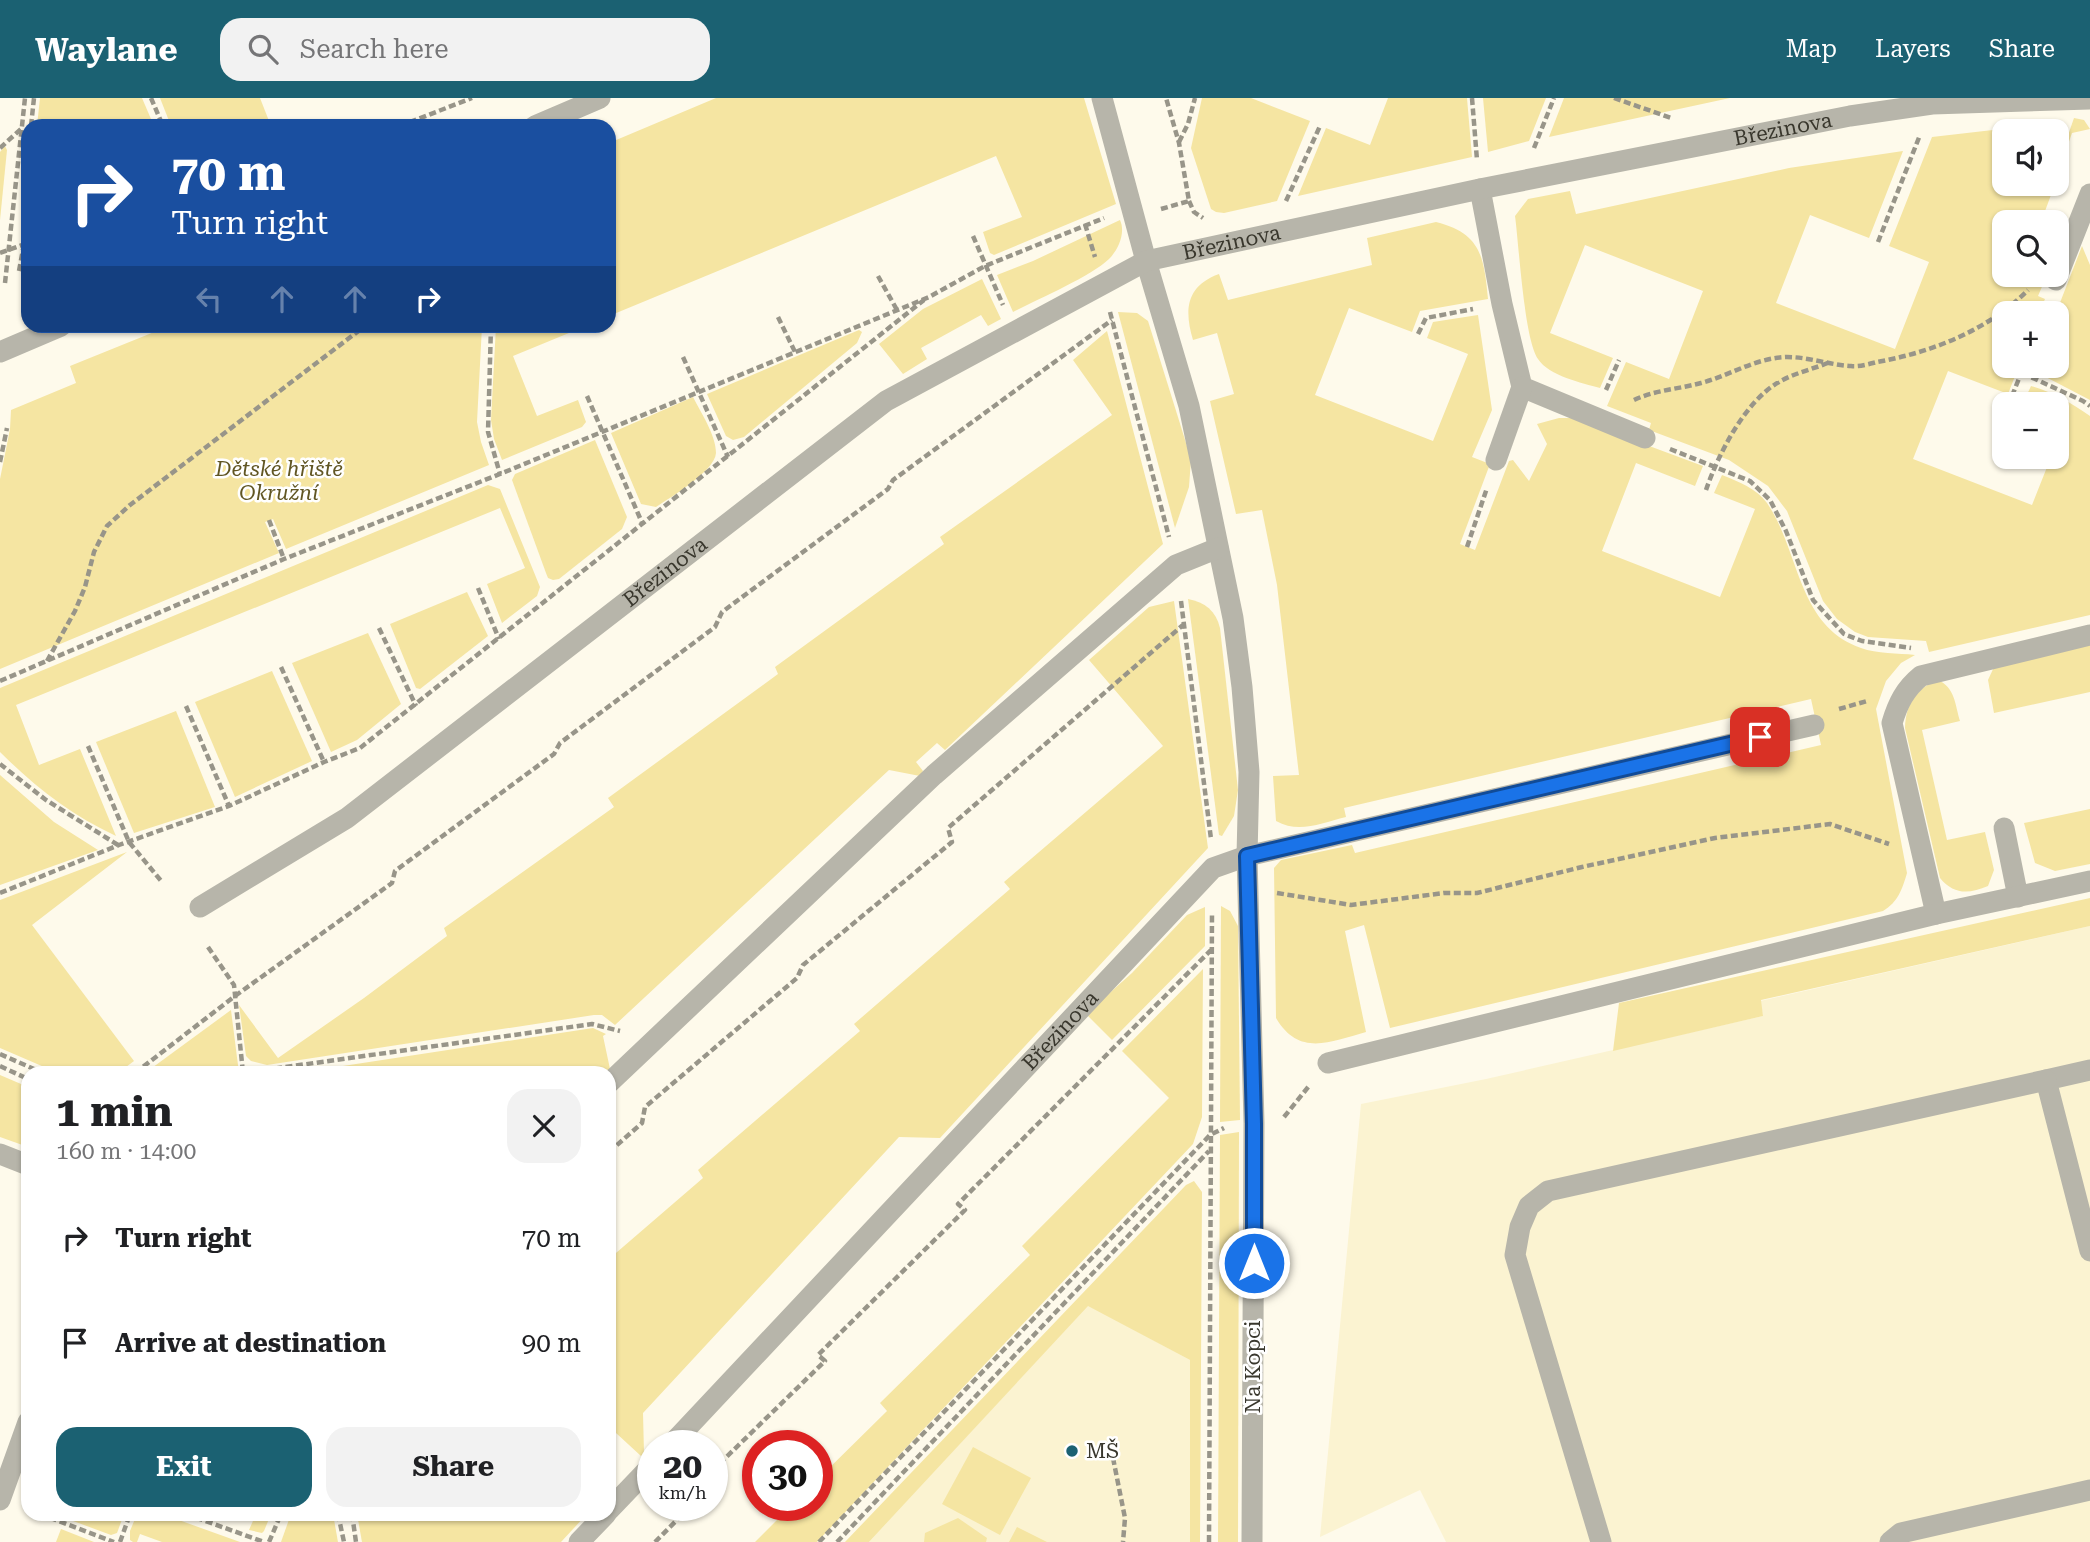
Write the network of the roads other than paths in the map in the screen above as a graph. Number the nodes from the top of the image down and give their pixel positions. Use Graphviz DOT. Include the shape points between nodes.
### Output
graph roads {
  1 [pos="600,98"];
  2 [pos="1102,98"];
  3 [pos="2090,99"];
  4 [pos="551,119"];
  5 [pos="1480,189"];
  6 [pos="2090,194"];
  7 [pos="2069,247"];
  8 [pos="1146,261"];
  9 [pos="45,333"];
  10 [pos="0,352"];
  11 [pos="1522,387"];
  12 [pos="1645,438"];
  13 [pos="1496,460"];
  14 [pos="1218,548"];
  15 [pos="2090,635"];
  16 [pos="1814,725"];
  17 [pos="2004,828"];
  18 [pos="1247,856"];
  19 [pos="2090,881"];
  20 [pos="2018,897"];
  21 [pos="200,906"];
  22 [pos="1936,914"];
  23 [pos="1328,1063"];
  24 [pos="2090,1070"];
  25 [pos="616,1076"];
  26 [pos="2046,1080"];
  27 [pos="0,1154"];
  28 [pos="21,1162"];
  29 [pos="2090,1251"];
  30 [pos="685,1430"];
  31 [pos="21,1442"];
  32 [pos="637,1481"];
  33 [pos="2090,1490"];
  34 [pos="0,1500"];
  35 [pos="616,1503"];
  36 [pos="599,1521"];
  37 [pos="579,1542"];
  38 [pos="1252,1542"];
  39 [pos="1601,1542"];
  40 [pos="1890,1542"];
  1 -- 4 [label="street"];
  2 -- 8 [label="street"];
  3 -- 5 [label="street, Březinova" via="1933,104 1850,116"];
  5 -- 8 [label="street, Březinova"];
  5 -- 11 [label="street"];
  6 -- 7 [label="street"];
  8 -- 14 [label="street" via="1189,406"];
  8 -- 21 [label="street, Březinova" via="886,401 347,818"];
  9 -- 10 [label="street, bridge"];
  11 -- 12 [label="street"];
  11 -- 13 [label="street"];
  14 -- 18 [label="street" via="1242,687 1249,772"];
  14 -- 25 [label="street" via="1176,565 934,775"];
  15 -- 22 [label="street" via="1922,676 1899,701 1892,723"];
  16 -- 18 [label="street, Březinova"];
  17 -- 20 [label="street"];
  18 -- 30 [label="street, Březinova" via="1213,868"];
  18 -- 38 [label="street, Na Kopci" via="1254,1124"];
  19 -- 20 [label="street"];
  20 -- 22 [label="street"];
  22 -- 23 [label="street"];
  24 -- 26 [label="street"];
  26 -- 29 [label="street"];
  26 -- 39 [label="street" via="1548,1191 1529,1206 1515,1255"];
  27 -- 28 [label="street"];
  31 -- 34 [label="street"];
  32 -- 35 [label="street"];
  33 -- 40 [label="street" via="1900,1533"];
  36 -- 37 [label="street"];
}
